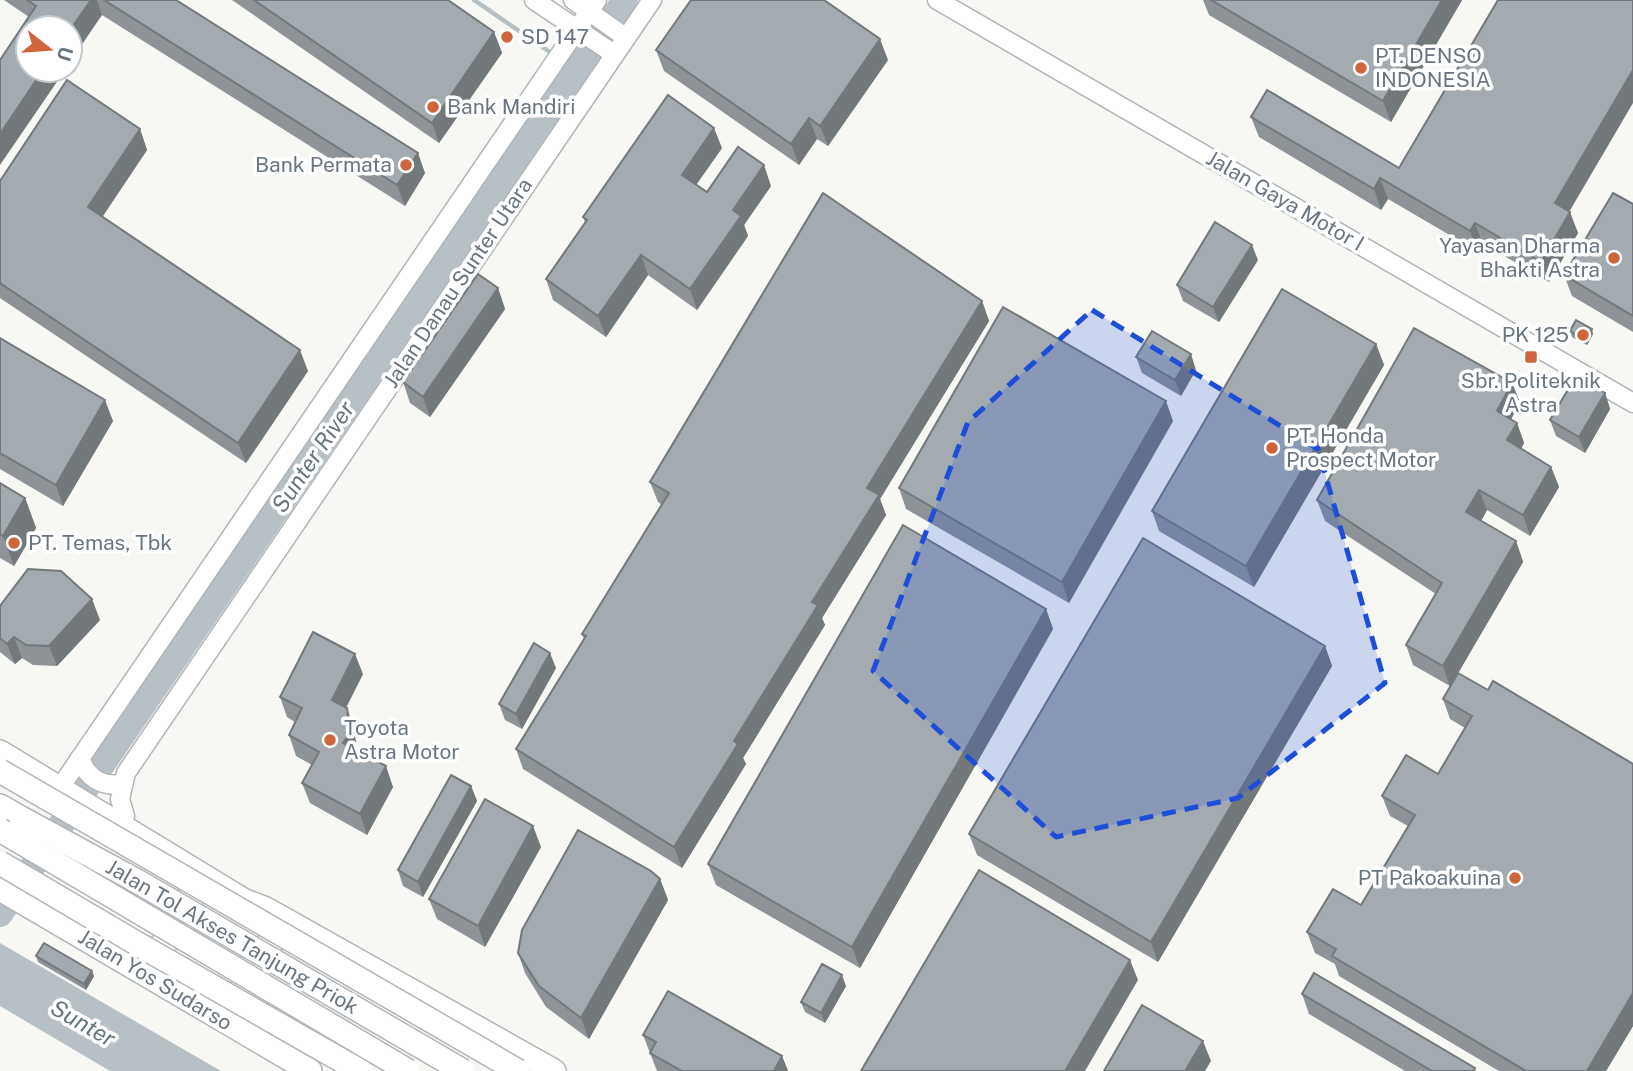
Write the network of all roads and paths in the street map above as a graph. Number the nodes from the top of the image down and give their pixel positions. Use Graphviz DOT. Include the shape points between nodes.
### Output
graph roads {
  1 [pos="534,0"];
  2 [pos="573,0"];
  3 [pos="652,0"];
  4 [pos="937,0"];
  5 [pos="595,10"];
  6 [pos="582,32"];
  7 [pos="621,34"];
  8 [pos="610,51"];
  9 [pos="1633,403"];
  10 [pos="0,752"];
  11 [pos="0,771"];
  12 [pos="79,784"];
  13 [pos="122,785"];
  14 [pos="0,806"];
  15 [pos="125,816"];
  16 [pos="0,830"];
  17 [pos="172,855"];
  18 [pos="0,863"];
  19 [pos="3,891"];
  20 [pos="266,909"];
  21 [pos="313,937"];
  22 [pos="107,951"];
  23 [pos="271,1048"];
  24 [pos="310,1071"];
  25 [pos="360,1071"];
  26 [pos="408,1071"];
  27 [pos="463,1071"];
  28 [pos="518,1071"];
  29 [pos="554,1071"];
  1 -- 6 [label="main road"];
  2 -- 5 [label="main road"];
  3 -- 7 [label="main road, Jalan Danau Sunter Utara"];
  4 -- 9 [label="main road, Jalan Gaya Motor I"];
  5 -- 6 [label="main road"];
  5 -- 7 [label="main road"];
  6 -- 8 [label="main road"];
  6 -- 12 [label="main road" via="557,58"];
  7 -- 8 [label="main road, Jalan Danau Sunter Utara"];
  8 -- 13 [label="main road, Jalan Danau Sunter Utara" via="178,694"];
  10 -- 12 [label="highway"];
  11 -- 28 [label="highway, bridge"];
  12 -- 13 [label="main road"];
  12 -- 15 [label="highway"];
  12 -- 17 [label="highway"];
  13 -- 15 [label="main road"];
  14 -- 27 [label="highway, Jalan Tol Akses Tanjung Priok, bridge"];
  15 -- 20 [label="highway"];
  16 -- 26 [label="highway, Jalan Tol Akses Tanjung Priok, bridge"];
  17 -- 20 [label="highway" via="245,901"];
  17 -- 22 [label="highway" via="191,885 190,908 179,930 152,952 129,956"];
  18 -- 25 [label="highway, bridge"];
  19 -- 22 [label="highway, Jalan Yos Sudarso"];
  20 -- 21 [label="highway"];
  21 -- 23 [label="highway" via="282,935 262,948 248,967 242,990 245,1014 256,1035"];
  21 -- 29 [label="highway"];
  22 -- 23 [label="highway, Jalan Yos Sudarso"];
  23 -- 24 [label="highway, Jalan Yos Sudarso"];
}
